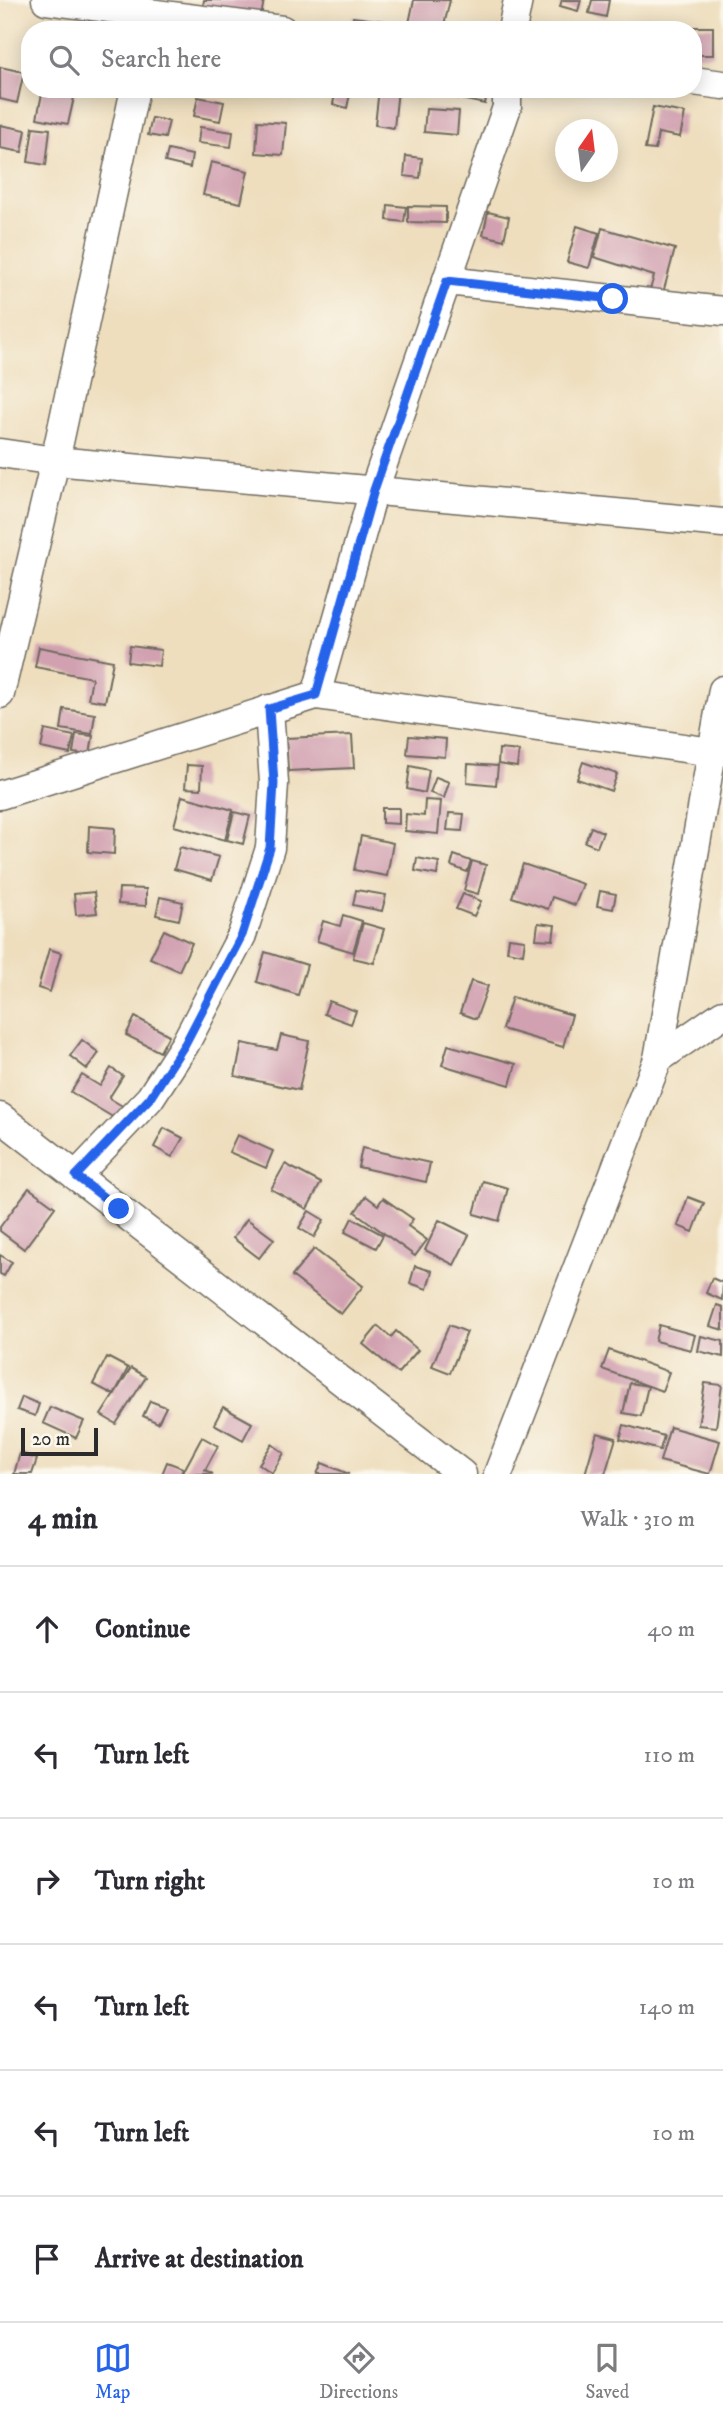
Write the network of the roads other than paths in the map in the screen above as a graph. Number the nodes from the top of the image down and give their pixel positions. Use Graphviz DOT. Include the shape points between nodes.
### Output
graph roads {
  1 [pos="46,0"];
  2 [pos="519,0"];
  3 [pos="150,15"];
  4 [pos="203,21"];
  5 [pos="514,21"];
  6 [pos="702,82"];
  7 [pos="723,85"];
  8 [pos="133,98"];
  9 [pos="507,98"];
  10 [pos="447,281"];
  11 [pos="723,311"];
  12 [pos="0,453"];
  13 [pos="55,461"];
  14 [pos="374,490"];
  15 [pos="723,523"];
  16 [pos="723,690"];
  17 [pos="0,694"];
  18 [pos="316,695"];
  19 [pos="269,709"];
  20 [pos="712,752"];
  21 [pos="0,795"];
  22 [pos="723,1014"];
  23 [pos="658,1059"];
  24 [pos="0,1117"];
  25 [pos="76,1176"];
  26 [pos="462,1474"];
  27 [pos="498,1474"];
  1 -- 3 [label="street"];
  2 -- 5 [label="street"];
  3 -- 4 [label="street"];
  6 -- 7 [label="street"];
  8 -- 13 [label="street"];
  9 -- 10 [label="street"];
  10 -- 11 [label="street"];
  10 -- 14 [label="street"];
  12 -- 13 [label="street"];
  13 -- 14 [label="street"];
  13 -- 17 [label="street"];
  14 -- 15 [label="street"];
  14 -- 18 [label="street"];
  16 -- 20 [label="street"];
  18 -- 19 [label="street"];
  18 -- 20 [label="street"];
  19 -- 21 [label="street"];
  19 -- 25 [label="street" via="274,783 270,848 242,935 185,1044 150,1098"];
  20 -- 23 [label="street"];
  22 -- 23 [label="street"];
  23 -- 27 [label="street"];
  24 -- 25 [label="street"];
  25 -- 26 [label="street"];
}
